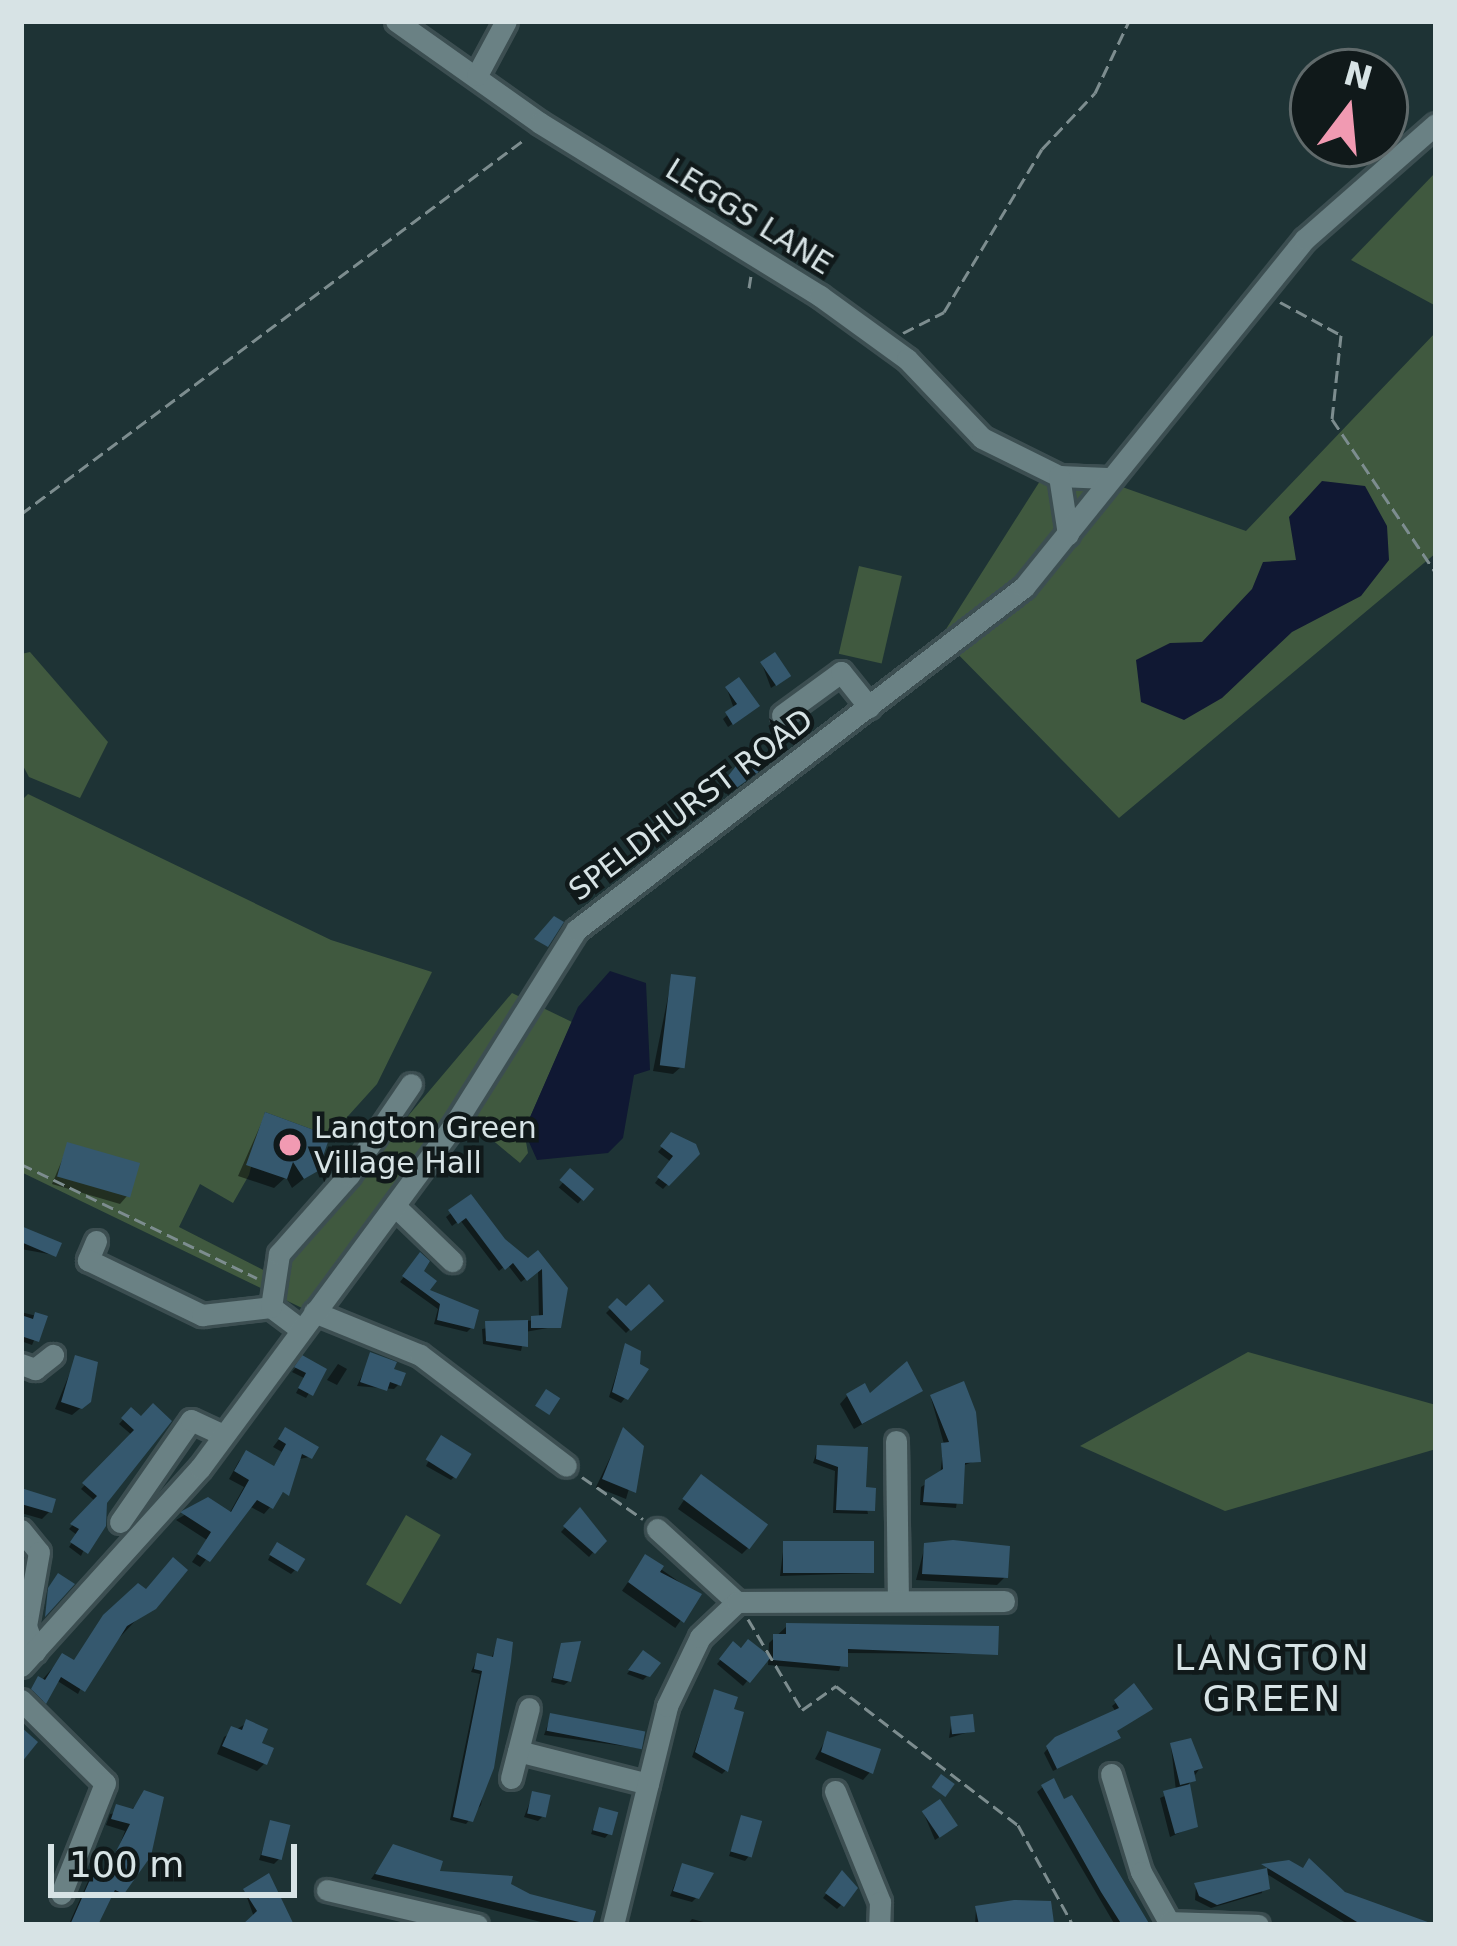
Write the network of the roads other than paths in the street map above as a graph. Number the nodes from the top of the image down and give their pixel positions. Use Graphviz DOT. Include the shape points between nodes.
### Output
graph roads {
  1 [pos="396,21"];
  2 [pos="506,21"];
  3 [pos="477,75"];
  4 [pos="1436,124"];
  5 [pos="1059,476"];
  6 [pos="1107,478"];
  7 [pos="1068,534"];
  8 [pos="869,707"];
  9 [pos="782,715"];
  10 [pos="411,1084"];
  11 [pos="396,1207"];
  12 [pos="96,1241"];
  13 [pos="452,1261"];
  14 [pos="273,1297"];
  15 [pos="307,1321"];
  16 [pos="224,1435"];
  17 [pos="896,1441"];
  18 [pos="566,1466"];
  19 [pos="120,1522"];
  20 [pos="658,1529"];
  21 [pos="21,1530"];
  22 [pos="898,1598"];
  23 [pos="1004,1601"];
  24 [pos="737,1602"];
  25 [pos="28,1658"];
  26 [pos="21,1700"];
  27 [pos="529,1708"];
  28 [pos="518,1751"];
  29 [pos="1111,1774"];
  30 [pos="511,1778"];
  31 [pos="649,1784"];
  32 [pos="835,1791"];
  33 [pos="327,1890"];
  34 [pos="61,1894"];
  35 [pos="478,1925"];
  36 [pos="613,1925"];
  37 [pos="880,1925"];
  38 [pos="1258,1925"];
  1 -- 3 [label="street, LEGGS LANE"];
  2 -- 3 [label="street"];
  3 -- 5 [label="street, LEGGS LANE" via="893,349 982,438"];
  4 -- 6 [label="street, SPELDHURST ROAD" via="1305,239"];
  5 -- 6 [label="street, LEGGS LANE"];
  5 -- 7 [label="street"];
  6 -- 7 [label="street, SPELDHURST ROAD"];
  7 -- 8 [label="street, SPELDHURST ROAD" via="1009,600"];
  8 -- 9 [label="street" via="841,672"];
  8 -- 11 [label="street, SPELDHURST ROAD" via="576,930"];
  10 -- 14 [label="street" via="349,1175 279,1254"];
  11 -- 13 [label="street"];
  11 -- 15 [label="street, SPELDHURST ROAD"];
  12 -- 14 [label="street" via="88,1260 202,1315"];
  14 -- 15 [label="street"];
  15 -- 16 [label="street, SPELDHURST ROAD"];
  15 -- 18 [label="street" via="420,1355"];
  16 -- 19 [label="street" via="191,1420"];
  16 -- 25 [label="street, SPELDHURST ROAD"];
  17 -- 22 [label="street"];
  20 -- 24 [label="street"];
  21 -- 25 [label="street" via="39,1552"];
  22 -- 23 [label="street"];
  22 -- 24 [label="street"];
  24 -- 31 [label="street" via="692,1654 667,1706"];
  26 -- 34 [label="street" via="105,1783"];
  27 -- 28 [label="street"];
  28 -- 30 [label="street"];
  28 -- 31 [label="street"];
  29 -- 38 [label="street" via="1141,1871 1169,1922"];
  31 -- 36 [label="street"];
  32 -- 37 [label="street" via="880,1902"];
  33 -- 35 [label="street"];
}
